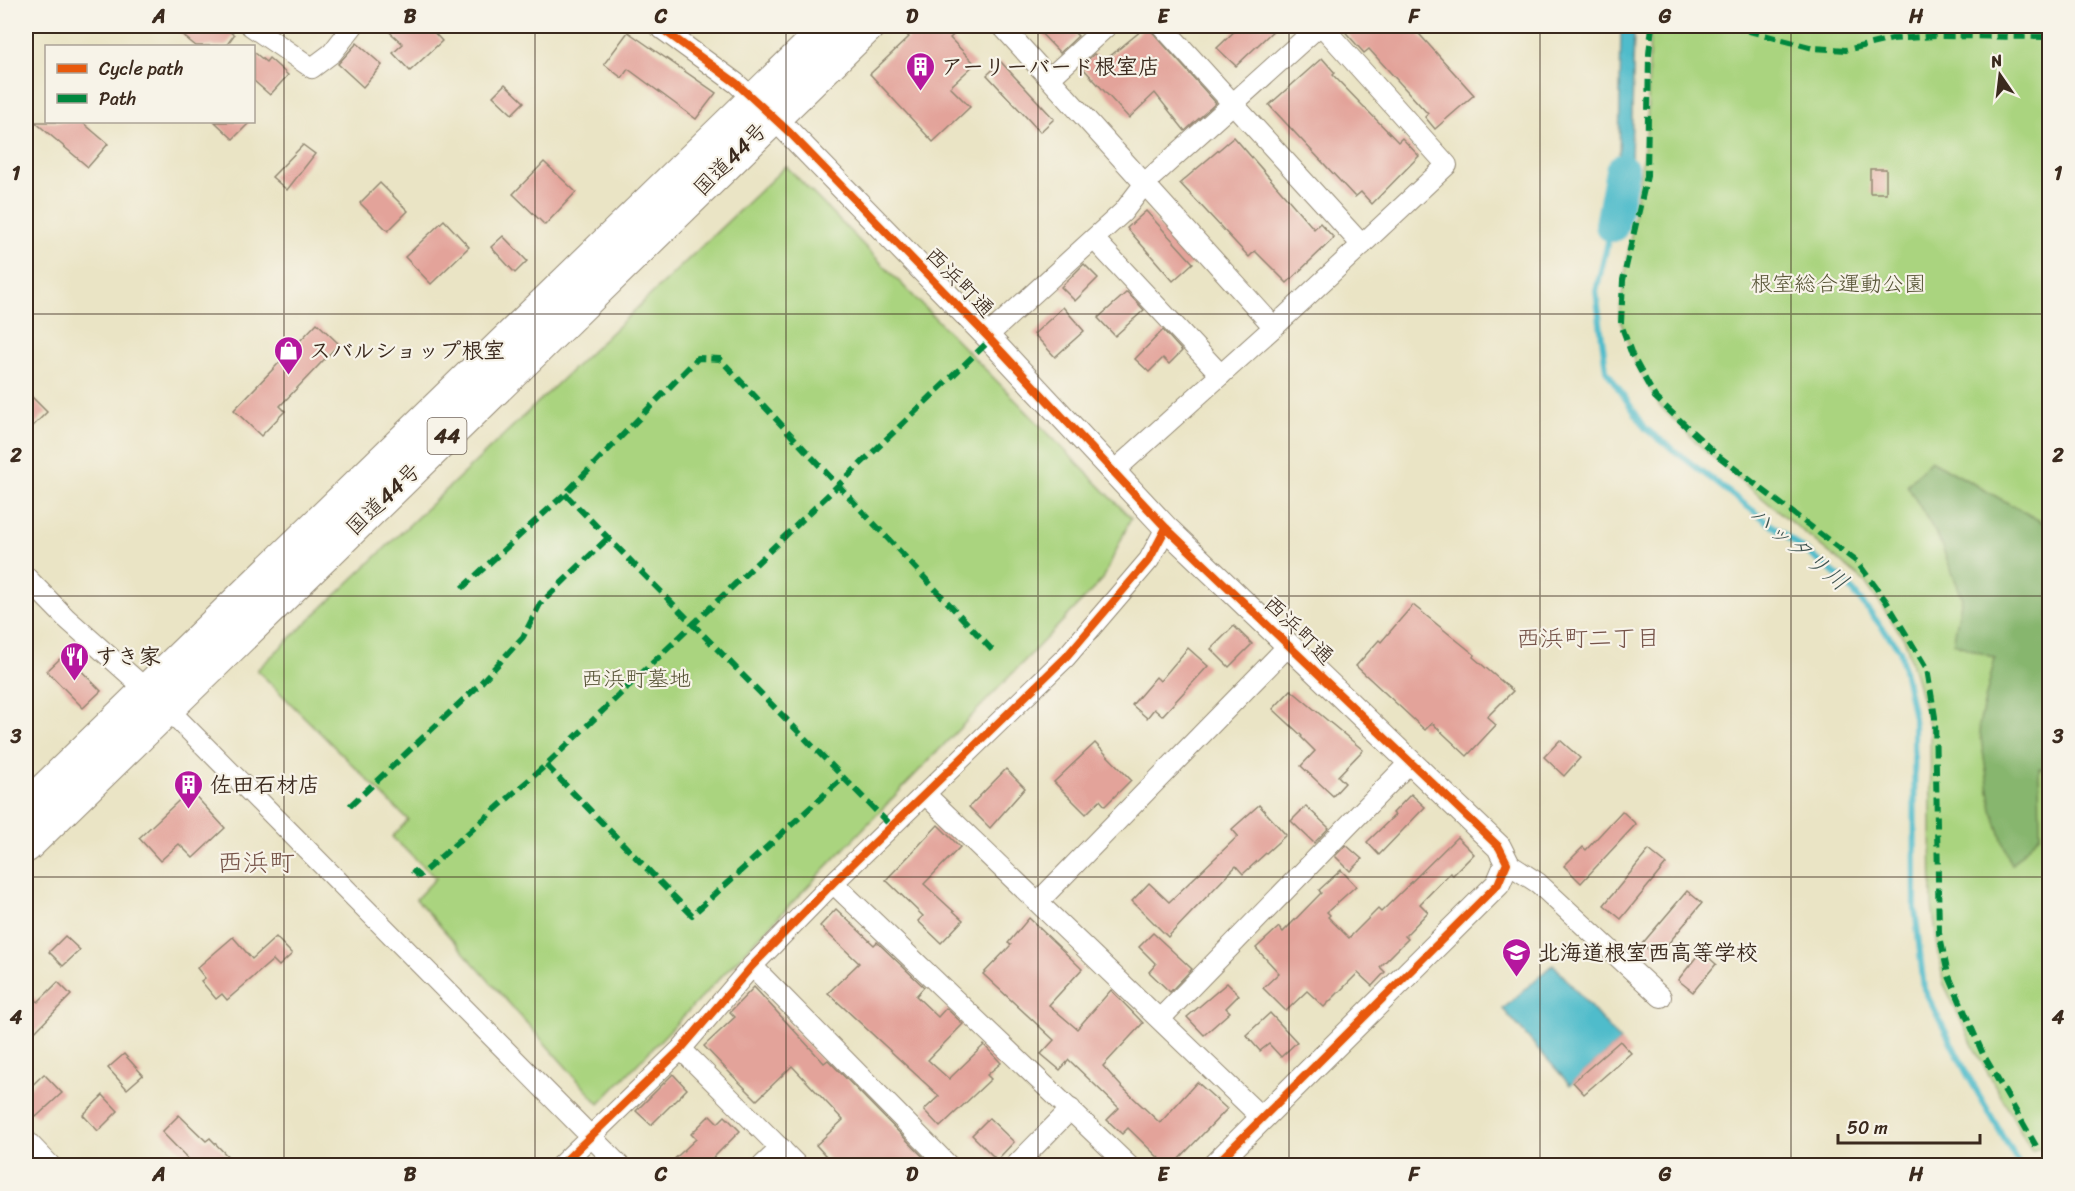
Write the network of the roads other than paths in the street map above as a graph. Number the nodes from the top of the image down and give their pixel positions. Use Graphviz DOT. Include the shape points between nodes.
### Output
graph roads {
  1 [pos="251,26"];
  2 [pos="353,26"];
  3 [pos="658,26"];
  4 [pos="830,26"];
  5 [pos="868,26"];
  6 [pos="1002,26"];
  7 [pos="1107,26"];
  8 [pos="1162,26"];
  9 [pos="1321,26"];
  10 [pos="1051,77"];
  11 [pos="1231,104"];
  12 [pos="764,108"];
  13 [pos="1146,182"];
  14 [pos="1094,239"];
  15 [pos="1362,245"];
  16 [pos="1274,327"];
  17 [pos="987,336"];
  18 [pos="1221,375"];
  19 [pos="1114,471"];
  20 [pos="1166,528"];
  21 [pos="26,577"];
  22 [pos="1289,645"];
  23 [pos="156,700"];
  24 [pos="1410,762"];
  25 [pos="926,795"];
  26 [pos="26,808"];
  27 [pos="26,846"];
  28 [pos="1507,863"];
  29 [pos="833,883"];
  30 [pos="1038,902"];
  31 [pos="752,966"];
  32 [pos="1661,997"];
  33 [pos="1160,1019"];
  34 [pos="681,1049"];
  35 [pos="1071,1109"];
  36 [pos="1262,1118"];
  37 [pos="589,1137"];
  38 [pos="26,1140"];
  39 [pos="781,1149"];
  40 [pos="51,1166"];
  41 [pos="560,1166"];
  42 [pos="620,1166"];
  43 [pos="762,1166"];
  44 [pos="798,1166"];
  45 [pos="949,1166"];
  46 [pos="1015,1166"];
  47 [pos="1129,1166"];
  48 [pos="1214,1166"];
  1 -- 2 [label="street" via="312,68 332,53"];
  3 -- 12 [label="street"];
  4 -- 12 [label="highway, 国道44号 / 44"];
  5 -- 12 [label="highway, 国道44号 / 44"];
  6 -- 10 [label="street"];
  7 -- 10 [label="street"];
  8 -- 11 [label="street"];
  9 -- 11 [label="street"];
  9 -- 15 [label="street" via="1447,165"];
  10 -- 13 [label="street"];
  11 -- 13 [label="street"];
  11 -- 15 [label="street"];
  12 -- 17 [label="street, 西浜町通"];
  12 -- 23 [label="highway, 国道44号 / 44"];
  13 -- 14 [label="street" via="1123,212"];
  13 -- 16 [label="street"];
  14 -- 17 [label="street"];
  14 -- 18 [label="street"];
  15 -- 16 [label="street"];
  16 -- 18 [label="street"];
  17 -- 19 [label="street, 西浜町通"];
  18 -- 19 [label="street"];
  19 -- 20 [label="street, 西浜町通"];
  20 -- 22 [label="street, 西浜町通"];
  20 -- 25 [label="street" via="1149,560 1066,657"];
  21 -- 23 [label="street"];
  22 -- 24 [label="street, 西浜町通"];
  22 -- 30 [label="street"];
  23 -- 26 [label="highway, 国道44号 / 44"];
  23 -- 27 [label="highway, 国道44号 / 44"];
  23 -- 37 [label="street"];
  24 -- 28 [label="street, 西浜町通" via="1499,847"];
  24 -- 33 [label="street"];
  25 -- 29 [label="street"];
  25 -- 30 [label="street"];
  28 -- 32 [label="street" via="1538,883"];
  28 -- 36 [label="street" via="1498,884"];
  29 -- 31 [label="street"];
  29 -- 35 [label="street"];
  30 -- 33 [label="street"];
  31 -- 34 [label="street"];
  31 -- 45 [label="street"];
  33 -- 36 [label="street"];
  34 -- 37 [label="street"];
  34 -- 39 [label="street"];
  35 -- 46 [label="street"];
  35 -- 47 [label="street"];
  36 -- 48 [label="street"];
  37 -- 41 [label="street"];
  37 -- 42 [label="street"];
  38 -- 40 [label="street"];
  39 -- 43 [label="street"];
  39 -- 44 [label="street"];
}
